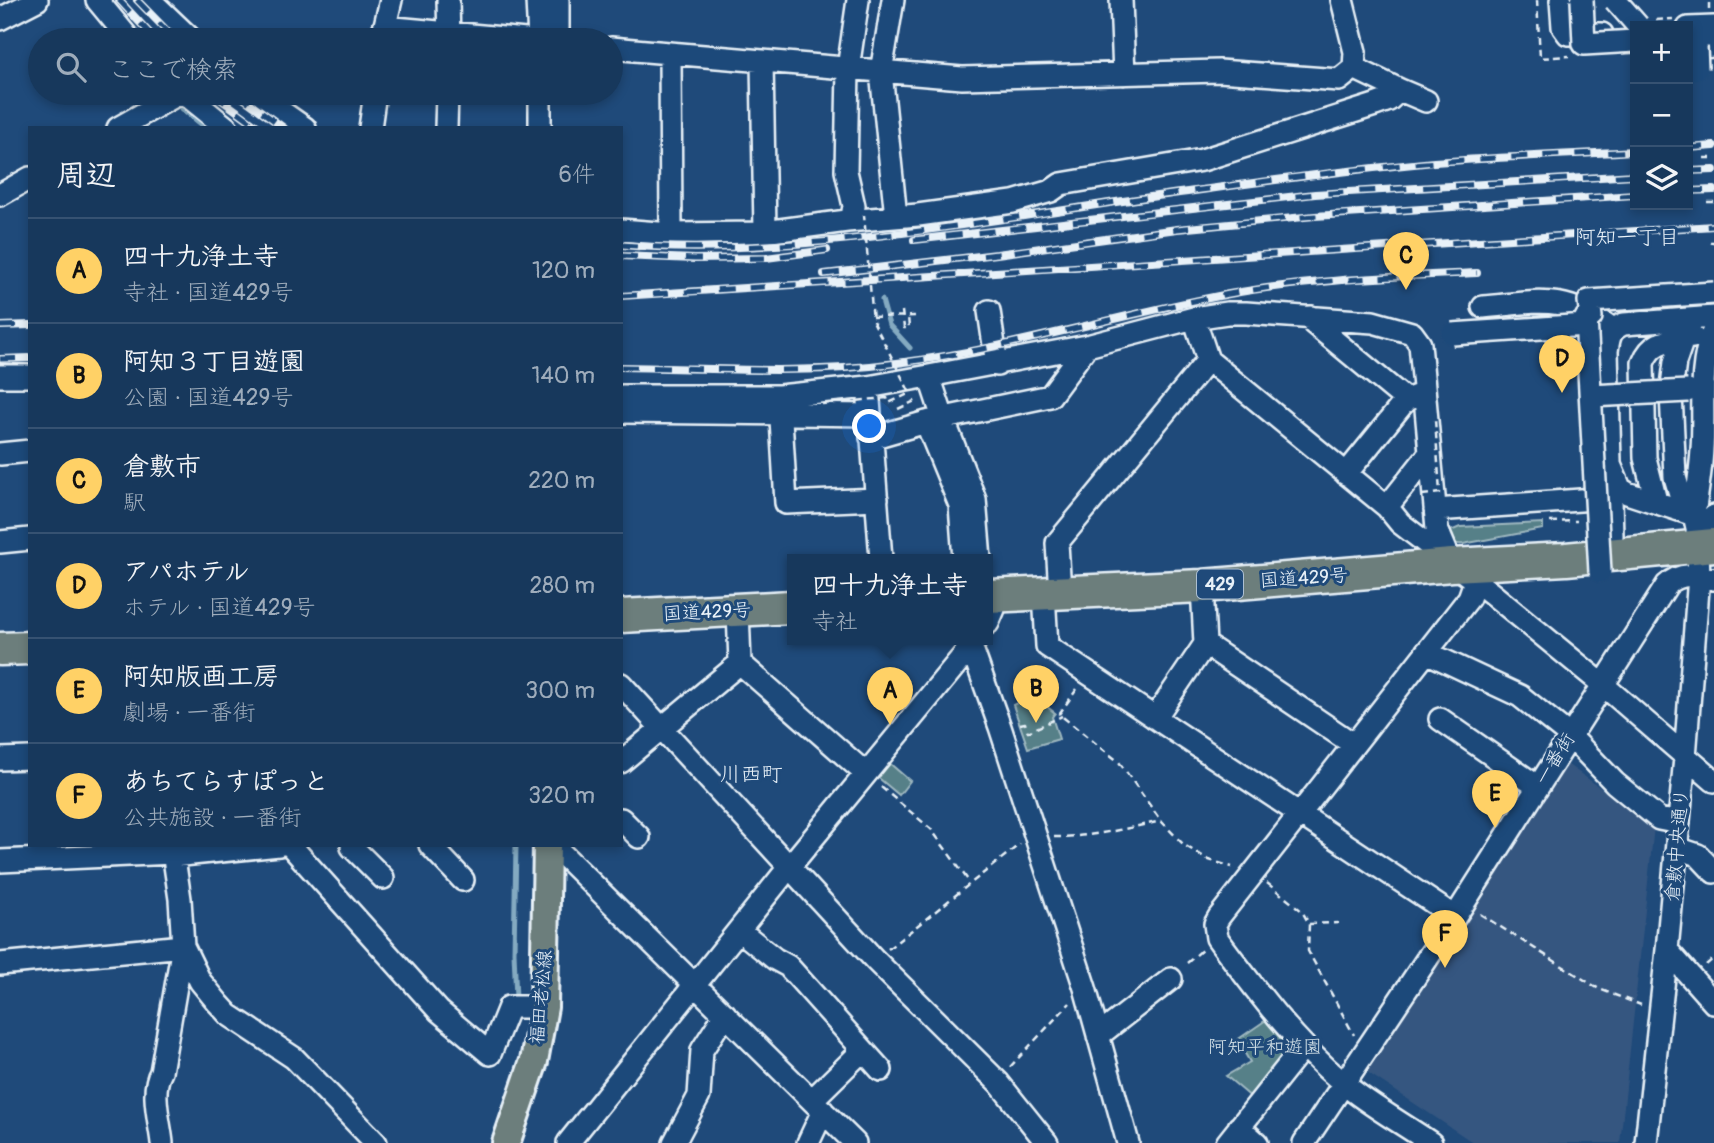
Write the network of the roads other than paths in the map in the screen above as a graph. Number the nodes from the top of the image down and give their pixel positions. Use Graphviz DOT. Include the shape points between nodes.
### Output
graph roads {
  1 [pos="37,0"];
  2 [pos="97,0"];
  3 [pos="391,0"];
  4 [pos="448,0"];
  5 [pos="537,0"];
  6 [pos="558,0"];
  7 [pos="858,0"];
  8 [pos="893,0"];
  9 [pos="1121,0"];
  10 [pos="1342,0"];
  11 [pos="1561,0"];
  12 [pos="1615,0"];
  13 [pos="161,4"];
  14 [pos="1586,10"];
  15 [pos="0,19"];
  16 [pos="1636,21"];
  17 [pos="120,28"];
  18 [pos="182,28"];
  19 [pos="384,28"];
  20 [pos="449,28"];
  21 [pos="538,28"];
  22 [pos="558,28"];
  23 [pos="1630,28"];
  24 [pos="1697,33"];
  25 [pos="1630,41"];
  26 [pos="623,49"];
  27 [pos="670,53"];
  28 [pos="762,62"];
  29 [pos="1354,68"];
  30 [pos="848,69"];
  31 [pos="1697,69"];
  32 [pos="881,72"];
  33 [pos="1124,74"];
  34 [pos="1400,90"];
  35 [pos="1426,101"];
  36 [pos="160,105"];
  37 [pos="197,105"];
  38 [pos="273,105"];
  39 [pos="373,105"];
  40 [pos="447,105"];
  41 [pos="540,105"];
  42 [pos="122,126"];
  43 [pos="224,126"];
  44 [pos="302,126"];
  45 [pos="370,126"];
  46 [pos="446,126"];
  47 [pos="540,126"];
  48 [pos="28,179"];
  49 [pos="0,195"];
  50 [pos="856,218"];
  51 [pos="896,218"];
  52 [pos="623,230"];
  53 [pos="765,232"];
  54 [pos="671,234"];
  55 [pos="1714,291"];
  56 [pos="1483,307"];
  57 [pos="989,311"];
  58 [pos="1311,317"];
  59 [pos="1194,318"];
  60 [pos="1586,325"];
  61 [pos="1713,328"];
  62 [pos="1613,329"];
  63 [pos="1452,334"];
  64 [pos="1683,339"];
  65 [pos="1087,346"];
  66 [pos="1208,360"];
  67 [pos="997,365"];
  68 [pos="0,376"];
  69 [pos="28,376"];
  70 [pos="929,376"];
  71 [pos="868,387"];
  72 [pos="1688,391"];
  73 [pos="623,395"];
  74 [pos="1591,396"];
  75 [pos="1415,397"];
  76 [pos="780,405"];
  77 [pos="623,412"];
  78 [pos="869,415"];
  79 [pos="934,420"];
  80 [pos="872,438"];
  81 [pos="28,451"];
  82 [pos="0,454"];
  83 [pos="1429,454"];
  84 [pos="1610,462"];
  85 [pos="1346,474"];
  86 [pos="1429,494"];
  87 [pos="1609,498"];
  88 [pos="877,499"];
  89 [pos="1656,501"];
  90 [pos="1390,510"];
  91 [pos="1612,536"];
  92 [pos="28,539"];
  93 [pos="1706,540"];
  94 [pos="0,542"];
  95 [pos="881,554"];
  96 [pos="964,554"];
  97 [pos="980,554"];
  98 [pos="1600,572"];
  99 [pos="1464,573"];
  100 [pos="1202,586"];
  101 [pos="1052,593"];
  102 [pos="993,604"];
  103 [pos="787,607"];
  104 [pos="738,611"];
  105 [pos="623,616"];
  106 [pos="1205,644"];
  107 [pos="971,645"];
  108 [pos="974,645"];
  109 [pos="28,648"];
  110 [pos="0,649"];
  111 [pos="1426,652"];
  112 [pos="740,663"];
  113 [pos="1602,684"];
  114 [pos="623,686"];
  115 [pos="1156,718"];
  116 [pos="1440,719"];
  117 [pos="662,727"];
  118 [pos="1570,736"];
  119 [pos="1353,744"];
  120 [pos="1685,757"];
  121 [pos="28,758"];
  122 [pos="0,760"];
  123 [pos="623,760"];
  124 [pos="865,773"];
  125 [pos="1714,781"];
  126 [pos="1538,787"];
  127 [pos="1299,813"];
  128 [pos="623,821"];
  129 [pos="1679,823"];
  130 [pos="639,837"];
  131 [pos="244,847"];
  132 [pos="292,847"];
  133 [pos="353,847"];
  134 [pos="432,847"];
  135 [pos="547,847"];
  136 [pos="556,847"];
  137 [pos="1677,848"];
  138 [pos="173,851"];
  139 [pos="0,861"];
  140 [pos="790,866"];
  141 [pos="1714,872"];
  142 [pos="383,878"];
  143 [pos="463,880"];
  144 [pos="1460,910"];
  145 [pos="739,930"];
  146 [pos="183,946"];
  147 [pos="1667,950"];
  148 [pos="0,964"];
  149 [pos="1171,979"];
  150 [pos="695,985"];
  151 [pos="1714,1003"];
  152 [pos="544,1007"];
  153 [pos="725,1014"];
  154 [pos="1102,1032"];
  155 [pos="1304,1046"];
  156 [pos="863,1050"];
  157 [pos="881,1070"];
  158 [pos="1343,1084"];
  159 [pos="818,1106"];
  160 [pos="1233,1135"];
  161 [pos="162,1143"];
  162 [pos="376,1143"];
  163 [pos="506,1143"];
  164 [pos="568,1143"];
  165 [pos="674,1143"];
  166 [pos="808,1143"];
  167 [pos="855,1143"];
  168 [pos="1046,1143"];
  169 [pos="1128,1143"];
  170 [pos="1257,1143"];
  171 [pos="1304,1143"];
  172 [pos="1431,1143"];
  173 [pos="1646,1143"];
  1 -- 15 [label="street"];
  2 -- 17 [label="street"];
  3 -- 19 [label="street"];
  4 -- 20 [label="street"];
  5 -- 21 [label="street"];
  6 -- 22 [label="street"];
  7 -- 30 [label="street"];
  8 -- 32 [label="street"];
  9 -- 33 [label="street"];
  10 -- 29 [label="street" via="1355,52"];
  11 -- 23 [label="street" via="1568,34"];
  12 -- 16 [label="street, bridge"];
  13 -- 18 [label="street"];
  14 -- 25 [label="street, bridge" via="1584,44"];
  24 -- 31 [label="street, bridge"];
  26 -- 27 [label="street"];
  27 -- 28 [label="street"];
  27 -- 54 [label="street"];
  28 -- 30 [label="street"];
  28 -- 53 [label="street"];
  29 -- 33 [label="street" via="1339,80 1219,72"];
  29 -- 34 [label="street"];
  30 -- 32 [label="street"];
  30 -- 50 [label="street" via="846,171 852,217"];
  32 -- 33 [label="street" via="962,78"];
  32 -- 51 [label="street"];
  34 -- 35 [label="street"];
  34 -- 51 [label="street" via="1375,106 1202,160 1061,184 1013,202"];
  36 -- 42 [label="street"];
  37 -- 43 [label="street"];
  38 -- 44 [label="street"];
  39 -- 45 [label="street"];
  40 -- 46 [label="street"];
  41 -- 47 [label="street"];
  48 -- 49 [label="street"];
  50 -- 51 [label="street"];
  50 -- 53 [label="street"];
  52 -- 54 [label="street"];
  53 -- 54 [label="street"];
  55 -- 60 [label="street, bridge" via="1589,301 1591,317 1586,318"];
  56 -- 62 [label="street" via="1549,301 1583,309"];
  57 -- 67 [label="street"];
  58 -- 59 [label="street" via="1227,313"];
  58 -- 75 [label="street" via="1313,323"];
  58 -- 75 [label="street" via="1373,322 1412,333 1420,344"];
  59 -- 65 [label="street"];
  59 -- 66 [label="street"];
  60 -- 63 [label="street, bridge"];
  60 -- 74 [label="street, bridge"];
  61 -- 62 [label="street" via="1624,324"];
  61 -- 64 [label="street"];
  61 -- 93 [label="street, 倉敷中央通り" via="1702,380"];
  62 -- 84 [label="street" via="1607,351"];
  64 -- 89 [label="street" via="1655,344 1643,363 1644,458"];
  64 -- 93 [label="street" via="1671,394 1675,477"];
  65 -- 67 [label="street"];
  65 -- 79 [label="street" via="1049,396"];
  66 -- 85 [label="street"];
  66 -- 101 [label="street" via="1057,543"];
  67 -- 70 [label="street"];
  68 -- 69 [label="street"];
  70 -- 71 [label="street"];
  70 -- 79 [label="street"];
  71 -- 76 [label="street"];
  71 -- 78 [label="street"];
  72 -- 74 [label="street, bridge"];
  73 -- 76 [label="street"];
  74 -- 98 [label="street, bridge"];
  75 -- 83 [label="street"];
  75 -- 85 [label="street"];
  76 -- 77 [label="street"];
  76 -- 78 [label="street"];
  76 -- 88 [label="street" via="786,503"];
  78 -- 80 [label="street"];
  79 -- 80 [label="street"];
  79 -- 96 [label="street" via="960,505"];
  79 -- 97 [label="street" via="975,499"];
  80 -- 88 [label="street"];
  81 -- 82 [label="street"];
  83 -- 86 [label="street"];
  83 -- 90 [label="street"];
  84 -- 87 [label="street"];
  84 -- 89 [label="street" via="1620,488"];
  85 -- 90 [label="street"];
  86 -- 87 [label="street"];
  86 -- 90 [label="street" via="1419,486"];
  86 -- 99 [label="street" via="1439,539"];
  87 -- 91 [label="street"];
  88 -- 95 [label="street"];
  89 -- 93 [label="street"];
  90 -- 99 [label="street"];
  91 -- 93 [label="highway, 国道429号 / 429"];
  91 -- 99 [label="highway, 国道429号 / 429" via="1483,548"];
  92 -- 94 [label="street"];
  93 -- 99 [label="highway, 国道429号 / 429"];
  93 -- 113 [label="street, 一番街" via="1679,577 1667,585"];
  93 -- 120 [label="street, 倉敷中央通り"];
  99 -- 100 [label="highway, 国道429号 / 429"];
  99 -- 111 [label="street" via="1469,598"];
  99 -- 113 [label="street"];
  100 -- 101 [label="highway, 国道429号 / 429"];
  100 -- 106 [label="street"];
  101 -- 102 [label="highway, 国道429号 / 429"];
  101 -- 115 [label="street" via="1046,646"];
  103 -- 104 [label="highway, 国道429号"];
  104 -- 105 [label="highway, 国道429号"];
  104 -- 112 [label="street"];
  106 -- 115 [label="street"];
  106 -- 119 [label="street"];
  107 -- 124 [label="street"];
  108 -- 154 [label="street" via="1043,834 1085,988"];
  109 -- 110 [label="highway"];
  111 -- 118 [label="street" via="1520,696"];
  111 -- 119 [label="street"];
  112 -- 117 [label="street"];
  112 -- 124 [label="street"];
  113 -- 118 [label="street, 一番街"];
  113 -- 120 [label="street"];
  114 -- 117 [label="street"];
  115 -- 127 [label="street"];
  116 -- 126 [label="street"];
  117 -- 123 [label="street"];
  117 -- 140 [label="street"];
  118 -- 126 [label="street, 一番街"];
  118 -- 129 [label="street" via="1615,783 1659,819"];
  119 -- 127 [label="street"];
  120 -- 125 [label="street"];
  120 -- 129 [label="street, 倉敷中央通り"];
  121 -- 122 [label="street"];
  124 -- 140 [label="street"];
  126 -- 144 [label="street, 一番街"];
  127 -- 144 [label="street"];
  127 -- 155 [label="street" via="1215,923 1217,938"];
  128 -- 130 [label="street"];
  129 -- 137 [label="street, 倉敷中央通り"];
  131 -- 138 [label="street"];
  132 -- 152 [label="street" via="439,1011 490,1054 509,1007"];
  133 -- 142 [label="street"];
  134 -- 143 [label="street"];
  135 -- 152 [label="main road, 福田老松線"];
  136 -- 150 [label="street"];
  137 -- 141 [label="street" via="1698,855"];
  137 -- 147 [label="street, 倉敷中央通り"];
  138 -- 139 [label="street"];
  138 -- 146 [label="street"];
  140 -- 145 [label="street"];
  140 -- 168 [label="street" via="875,960 997,1081"];
  144 -- 158 [label="street, 一番街"];
  145 -- 150 [label="street"];
  145 -- 156 [label="street" via="788,966"];
  146 -- 148 [label="street"];
  146 -- 161 [label="street" via="158,1078"];
  146 -- 162 [label="street" via="200,981 229,1015 294,1058"];
  147 -- 151 [label="street"];
  147 -- 173 [label="street, 倉敷中央通り"];
  149 -- 154 [label="street"];
  150 -- 153 [label="street"];
  150 -- 164 [label="street"];
  152 -- 163 [label="main road, 福田老松線" via="534,1061"];
  153 -- 159 [label="street"];
  153 -- 165 [label="street" via="702,1050 699,1096"];
  154 -- 169 [label="street"];
  155 -- 158 [label="street"];
  155 -- 160 [label="street"];
  156 -- 157 [label="street"];
  156 -- 159 [label="street"];
  158 -- 171 [label="street, 一番街"];
  158 -- 172 [label="street"];
  159 -- 166 [label="street"];
  159 -- 167 [label="street"];
  160 -- 170 [label="street"];
}
